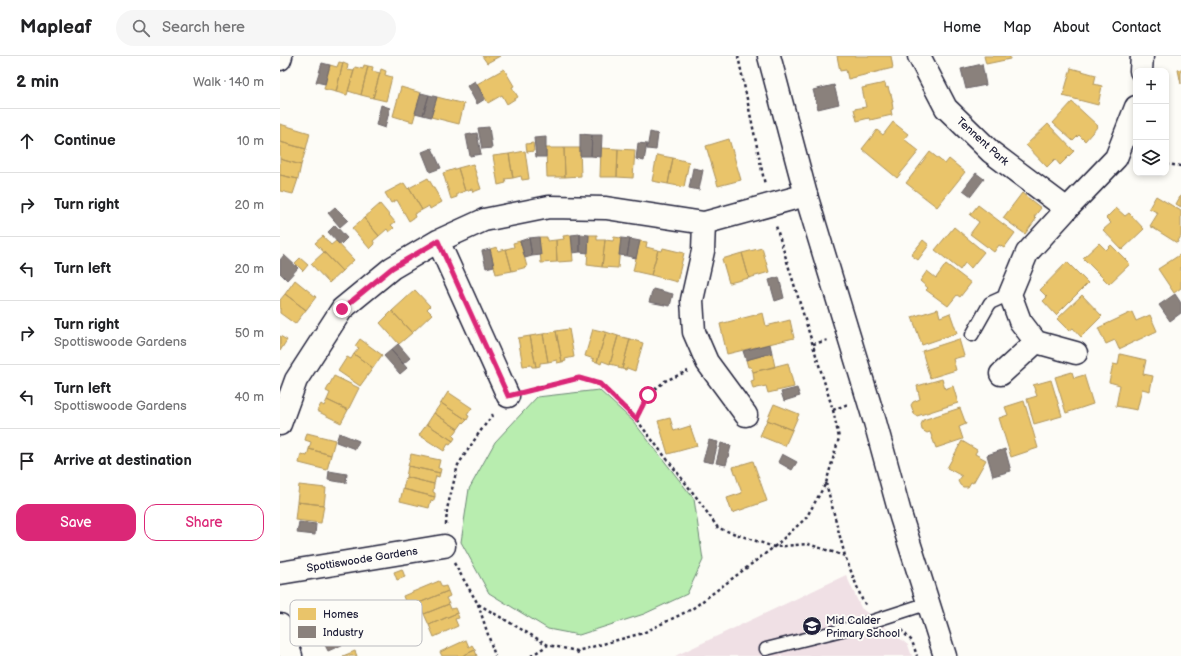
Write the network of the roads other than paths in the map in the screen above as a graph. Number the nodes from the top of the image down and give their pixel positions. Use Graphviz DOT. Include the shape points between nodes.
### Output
graph roads {
  1 [pos="282,56"];
  2 [pos="769,56"];
  3 [pos="919,56"];
  4 [pos="1142,56"];
  5 [pos="280,59"];
  6 [pos="1141,68"];
  7 [pos="1133,115"];
  8 [pos="806,195"];
  9 [pos="1067,209"];
  10 [pos="704,223"];
  11 [pos="438,241"];
  12 [pos="1010,294"];
  13 [pos="972,335"];
  14 [pos="1036,342"];
  15 [pos="1076,353"];
  16 [pos="1001,374"];
  17 [pos="508,396"];
  18 [pos="746,415"];
  19 [pos="280,424"];
  20 [pos="444,546"];
  21 [pos="280,573"];
  22 [pos="929,603"];
  23 [pos="280,624"];
  24 [pos="766,649"];
  25 [pos="291,656"];
  26 [pos="945,656"];
  1 -- 5 [label="street"];
  2 -- 8 [label="street"];
  3 -- 9 [label="street, Tennent Park" via="946,108 991,152"];
  4 -- 6 [label="street"];
  7 -- 9 [label="street" via="1116,158"];
  8 -- 10 [label="street"];
  8 -- 22 [label="street"];
  9 -- 12 [label="street" via="1027,253"];
  10 -- 11 [label="street" via="606,208 549,207 484,220"];
  10 -- 18 [label="street" via="703,251 692,300 694,332 707,362"];
  11 -- 17 [label="street"];
  11 -- 19 [label="street" via="392,268 342,309 296,380"];
  12 -- 13 [label="lane" via="990,303"];
  12 -- 14 [label="street" via="1020,321"];
  14 -- 15 [label="street"];
  14 -- 16 [label="street"];
  20 -- 21 [label="street, Spottiswoode Gardens"];
  22 -- 24 [label="lane" via="858,626"];
  22 -- 26 [label="street"];
  23 -- 25 [label="street"];
}
